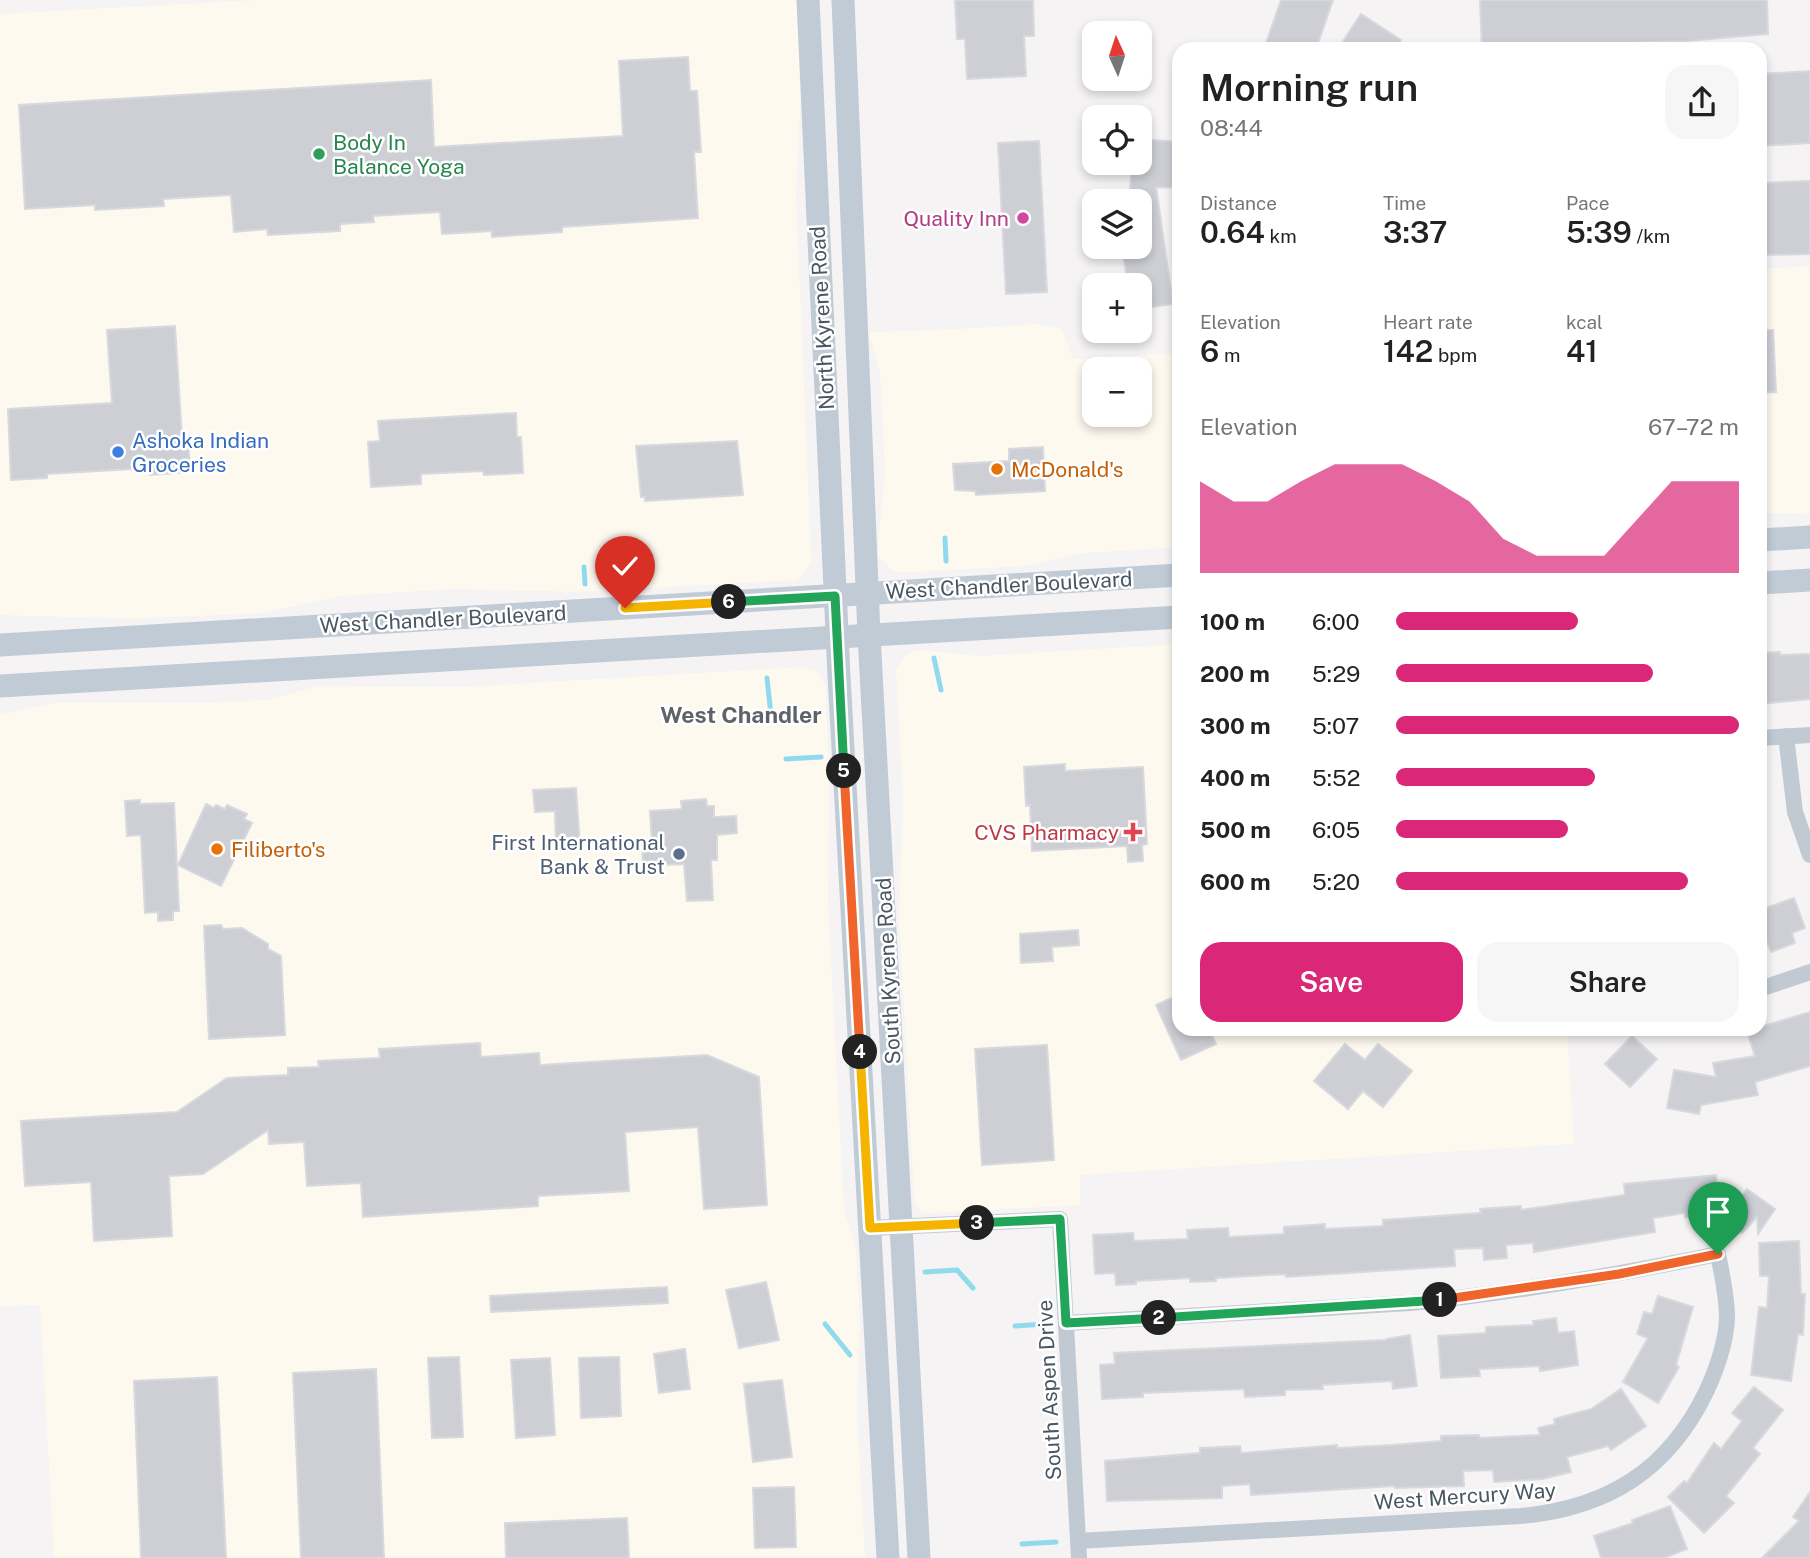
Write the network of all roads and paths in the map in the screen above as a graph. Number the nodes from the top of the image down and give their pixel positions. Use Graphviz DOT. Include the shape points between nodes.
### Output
graph roads {
  1 [pos="808,0"];
  2 [pos="843,0"];
  3 [pos="1810,537"];
  4 [pos="1767,540"];
  5 [pos="1172,575"];
  6 [pos="1810,580"];
  7 [pos="1767,583"];
  8 [pos="868,594"];
  9 [pos="835,596"];
  10 [pos="1172,617"];
  11 [pos="869,635"];
  12 [pos="837,637"];
  13 [pos="0,645"];
  14 [pos="0,686"];
  15 [pos="1810,735"];
  16 [pos="1786,736"];
  17 [pos="1767,737"];
  18 [pos="1810,855"];
  19 [pos="886,945"];
  20 [pos="1810,972"];
  21 [pos="1767,987"];
  22 [pos="858,1008"];
  23 [pos="902,1226"];
  24 [pos="870,1228"];
  25 [pos="1066,1323"];
  26 [pos="1078,1541"];
  27 [pos="888,1558"];
  28 [pos="919,1558"];
  29 [pos="1079,1558"];
  1 -- 9 [label="main road, North Kyrene Road"];
  2 -- 8 [label="main road, North Kyrene Road"];
  3 -- 4 [label="main road"];
  5 -- 8 [label="main road, West Chandler Boulevard"];
  6 -- 7 [label="main road"];
  8 -- 9 [label="main road, West Chandler Boulevard"];
  8 -- 11 [label="main road, North Kyrene Road"];
  9 -- 12 [label="main road, North Kyrene Road"];
  9 -- 13 [label="main road, West Chandler Boulevard"];
  10 -- 11 [label="main road, West Chandler Boulevard"];
  11 -- 12 [label="main road, West Chandler Boulevard"];
  11 -- 19 [label="main road, South Kyrene Road"];
  12 -- 14 [label="main road, West Chandler Boulevard"];
  12 -- 22 [label="main road, South Kyrene Road"];
  15 -- 16 [label="street"];
  16 -- 17 [label="street"];
  16 -- 18 [label="street" via="1795,812"];
  19 -- 22 [label="main road" via="875,986"];
  19 -- 23 [label="main road, South Kyrene Road"];
  20 -- 21 [label="street"];
  22 -- 24 [label="main road, South Kyrene Road"];
  23 -- 24 [label="street"];
  23 -- 25 [label="street, South Aspen Drive" via="1060,1219"];
  23 -- 28 [label="main road, South Kyrene Road"];
  24 -- 27 [label="main road, South Kyrene Road"];
  25 -- 26 [label="street, South Aspen Drive"];
  25 -- 26 [label="street, West Mercury Way" via="1463,1298 1718,1254 1726,1294 1724,1341 1709,1386 1685,1430 1635,1479 1603,1497 1573,1508 1521,1516"];
  26 -- 29 [label="street, South Aspen Drive"];
}
